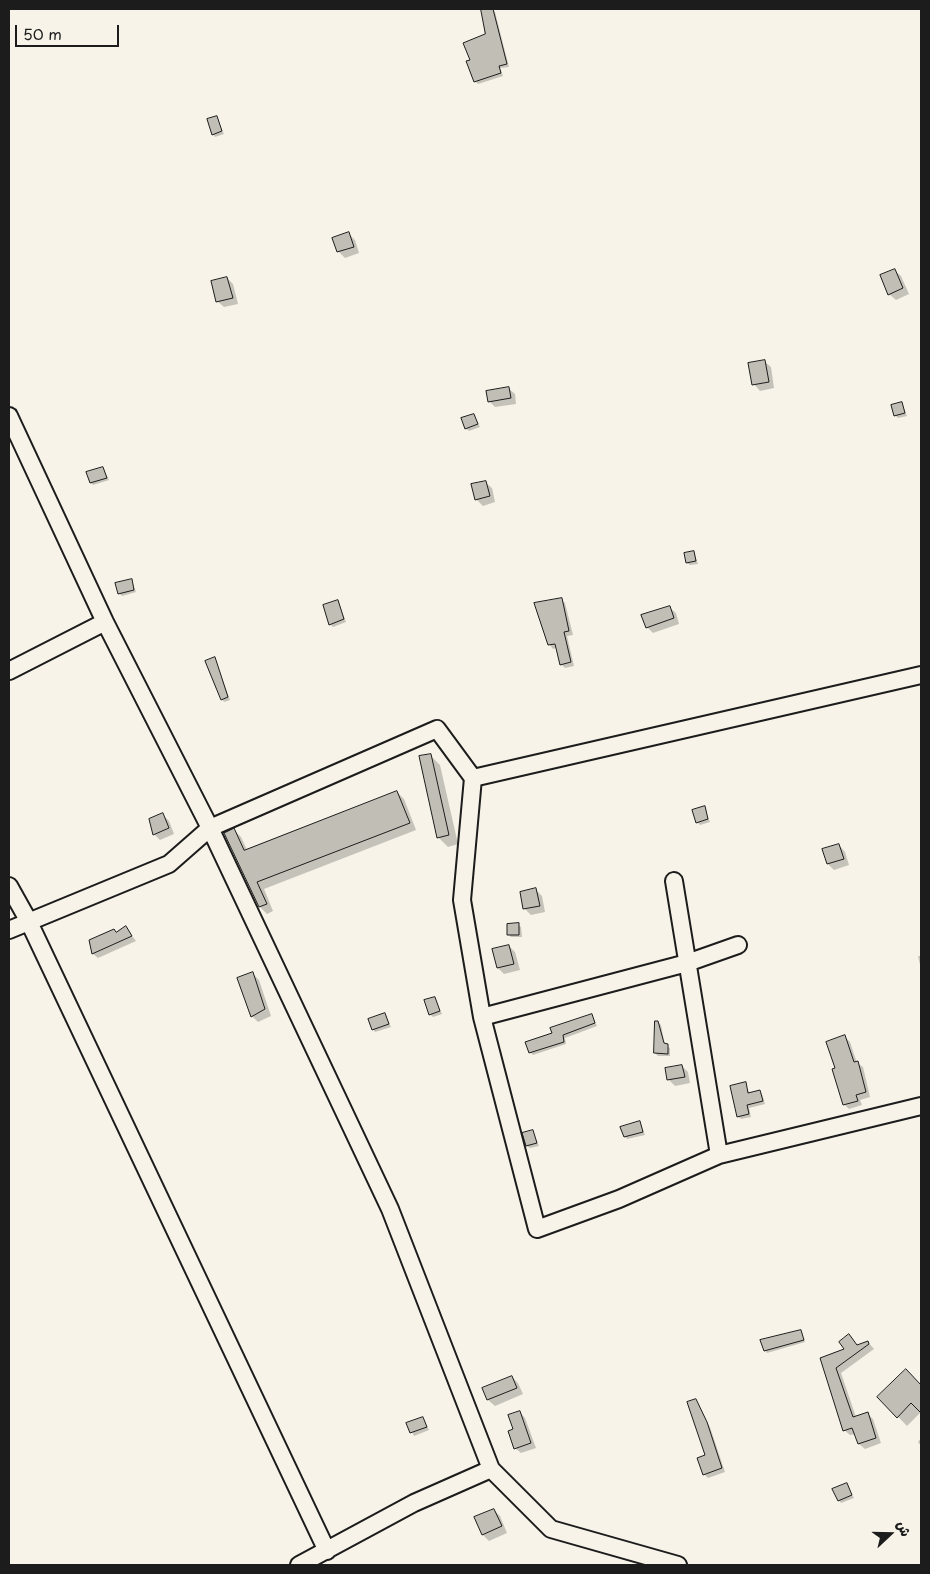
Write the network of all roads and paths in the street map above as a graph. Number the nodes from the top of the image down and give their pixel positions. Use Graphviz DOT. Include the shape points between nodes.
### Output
graph roads {
  1 [pos="9,416"];
  2 [pos="105,622"];
  3 [pos="9,671"];
  4 [pos="921,675"];
  5 [pos="473,778"];
  6 [pos="210,828"];
  7 [pos="674,881"];
  8 [pos="9,886"];
  9 [pos="28,920"];
  10 [pos="9,930"];
  11 [pos="738,945"];
  12 [pos="687,963"];
  13 [pos="482,1017"];
  14 [pos="921,1106"];
  15 [pos="719,1155"];
  16 [pos="491,1469"];
  17 [pos="326,1551"];
  18 [pos="299,1565"];
  19 [pos="678,1565"];
  1 -- 2 [label="street"];
  2 -- 3 [label="street"];
  2 -- 6 [label="street"];
  4 -- 5 [label="street"];
  5 -- 6 [label="street" via="437,729"];
  5 -- 13 [label="street" via="462,900"];
  6 -- 9 [label="street" via="169,864"];
  6 -- 16 [label="street" via="390,1209"];
  7 -- 12 [label="street"];
  8 -- 9 [label="street"];
  9 -- 10 [label="street"];
  9 -- 17 [label="street"];
  11 -- 12 [label="street"];
  12 -- 13 [label="street"];
  12 -- 15 [label="street"];
  13 -- 15 [label="street" via="537,1229 619,1199"];
  14 -- 15 [label="street"];
  16 -- 17 [label="street" via="414,1502"];
  16 -- 19 [label="street" via="551,1529"];
  17 -- 18 [label="street"];
}
